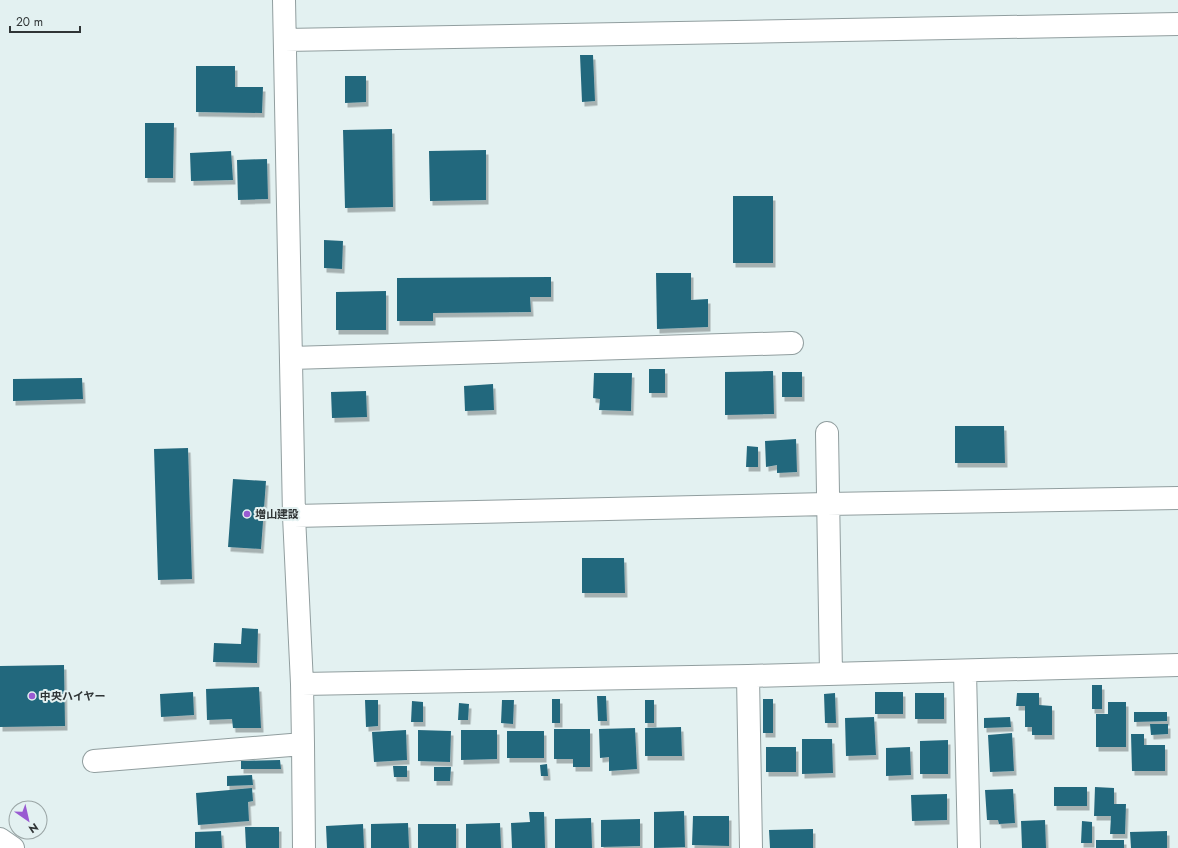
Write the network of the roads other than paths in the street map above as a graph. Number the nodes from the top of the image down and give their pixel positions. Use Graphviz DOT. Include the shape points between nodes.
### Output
graph roads {
  1 [pos="284,0"];
  2 [pos="1178,24"];
  3 [pos="285,40"];
  4 [pos="792,343"];
  5 [pos="291,358"];
  6 [pos="827,433"];
  7 [pos="1178,498"];
  8 [pos="827,504"];
  9 [pos="294,516"];
  10 [pos="1178,665"];
  11 [pos="965,671"];
  12 [pos="831,674"];
  13 [pos="748,676"];
  14 [pos="302,684"];
  15 [pos="303,744"];
  16 [pos="94,761"];
  17 [pos="0,839"];
  18 [pos="13,848"];
  19 [pos="304,848"];
  20 [pos="751,848"];
  21 [pos="969,848"];
  1 -- 3 [label="main road"];
  2 -- 3 [label="main road"];
  3 -- 5 [label="main road"];
  4 -- 5 [label="main road"];
  5 -- 9 [label="main road"];
  6 -- 8 [label="main road"];
  7 -- 8 [label="main road"];
  8 -- 9 [label="main road"];
  8 -- 12 [label="main road"];
  9 -- 14 [label="main road"];
  10 -- 11 [label="main road"];
  11 -- 12 [label="main road"];
  11 -- 21 [label="main road"];
  12 -- 13 [label="main road"];
  13 -- 14 [label="main road"];
  13 -- 20 [label="main road"];
  14 -- 15 [label="main road"];
  15 -- 16 [label="main road"];
  15 -- 19 [label="main road"];
  17 -- 18 [label="main road"];
}
